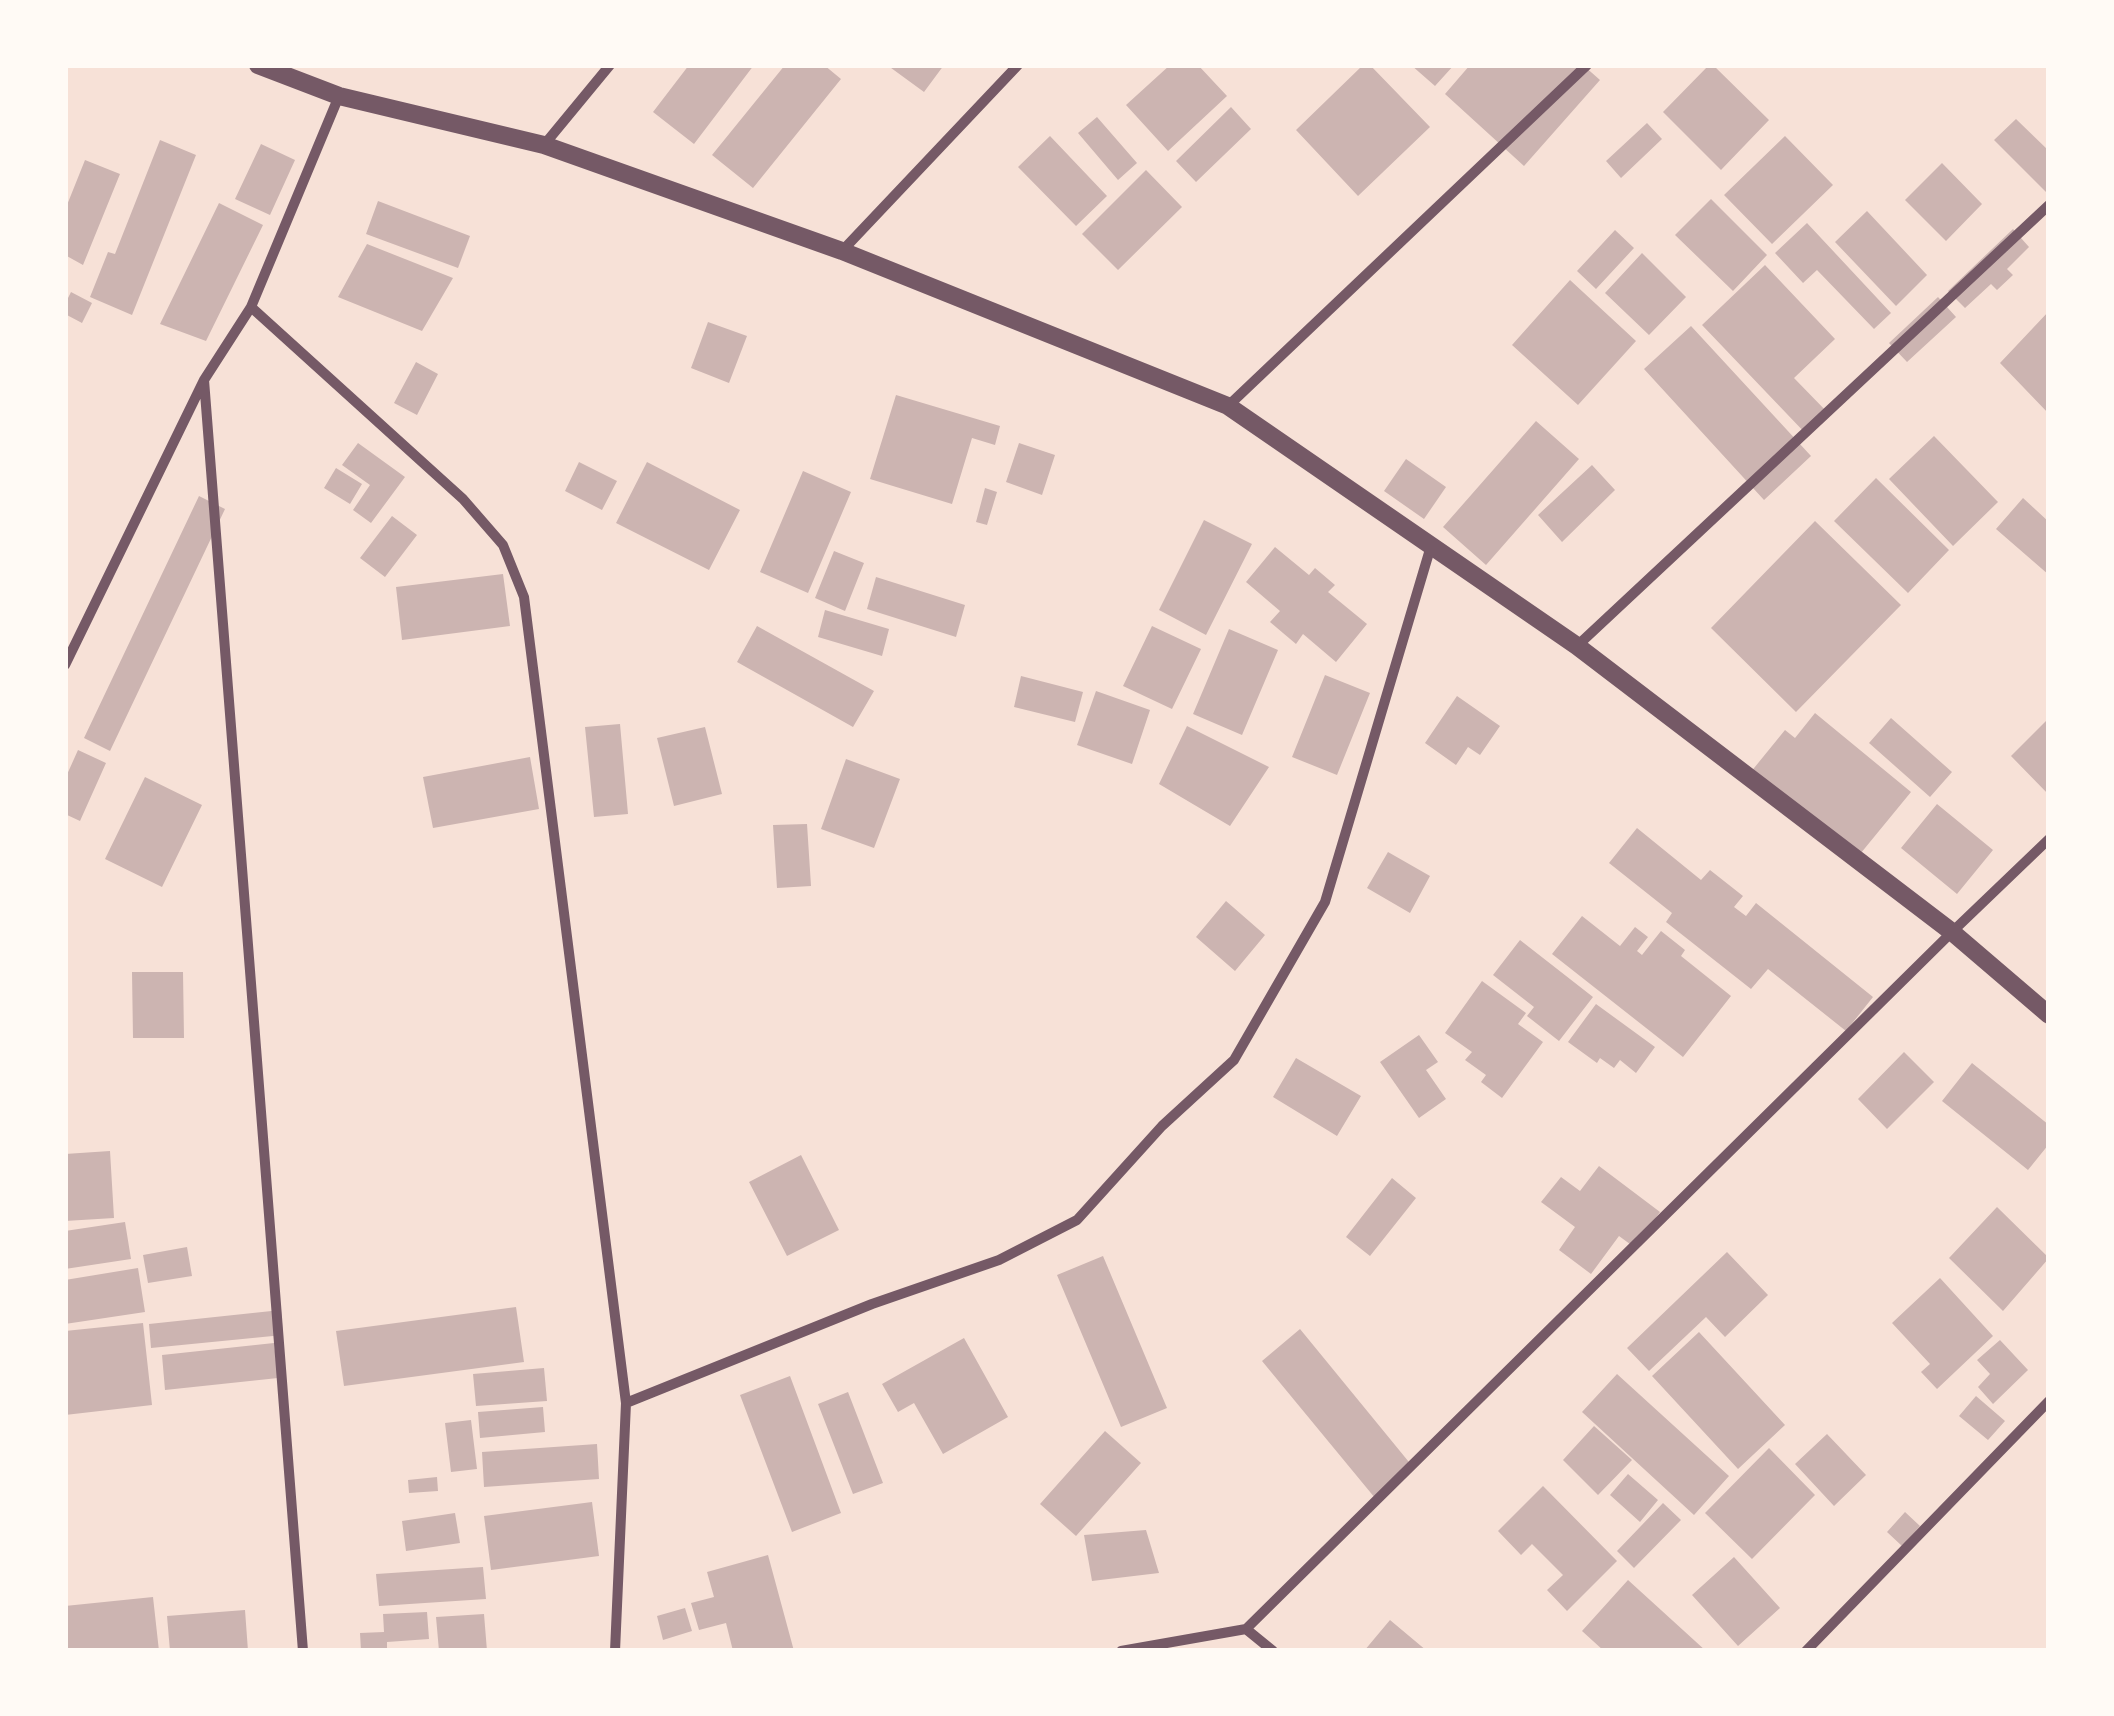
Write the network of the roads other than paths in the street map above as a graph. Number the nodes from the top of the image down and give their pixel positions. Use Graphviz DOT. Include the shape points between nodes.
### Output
graph roads {
  1 [pos="258,65"];
  2 [pos="610,65"];
  3 [pos="1018,65"];
  4 [pos="1587,65"];
  5 [pos="339,96"];
  6 [pos="544,146"];
  7 [pos="2049,205"];
  8 [pos="842,251"];
  9 [pos="252,307"];
  10 [pos="204,380"];
  11 [pos="1228,406"];
  12 [pos="1431,546"];
  13 [pos="1578,646"];
  14 [pos="65,665"];
  15 [pos="2049,839"];
  16 [pos="1952,932"];
  17 [pos="2049,1016"];
  18 [pos="2049,1401"];
  19 [pos="626,1403"];
  20 [pos="1246,1629"];
  21 [pos="302,1651"];
  22 [pos="614,1651"];
  23 [pos="1121,1651"];
  24 [pos="1273,1651"];
  25 [pos="1806,1651"];
  1 -- 5 [label="street"];
  2 -- 6 [label="street"];
  3 -- 8 [label="street"];
  4 -- 11 [label="street"];
  5 -- 6 [label="street"];
  5 -- 9 [label="street"];
  6 -- 8 [label="street"];
  7 -- 13 [label="street"];
  8 -- 11 [label="street"];
  9 -- 10 [label="street"];
  9 -- 19 [label="street" via="464,498 503,544 524,597"];
  10 -- 14 [label="street"];
  10 -- 21 [label="street"];
  11 -- 12 [label="street"];
  12 -- 13 [label="street"];
  12 -- 19 [label="street" via="1324,902 1234,1060 1162,1126 1077,1220 998,1260"];
  13 -- 16 [label="street"];
  15 -- 16 [label="street"];
  16 -- 17 [label="street"];
  16 -- 20 [label="street"];
  18 -- 25 [label="street"];
  19 -- 22 [label="street"];
  20 -- 23 [label="street"];
  20 -- 24 [label="street"];
}
